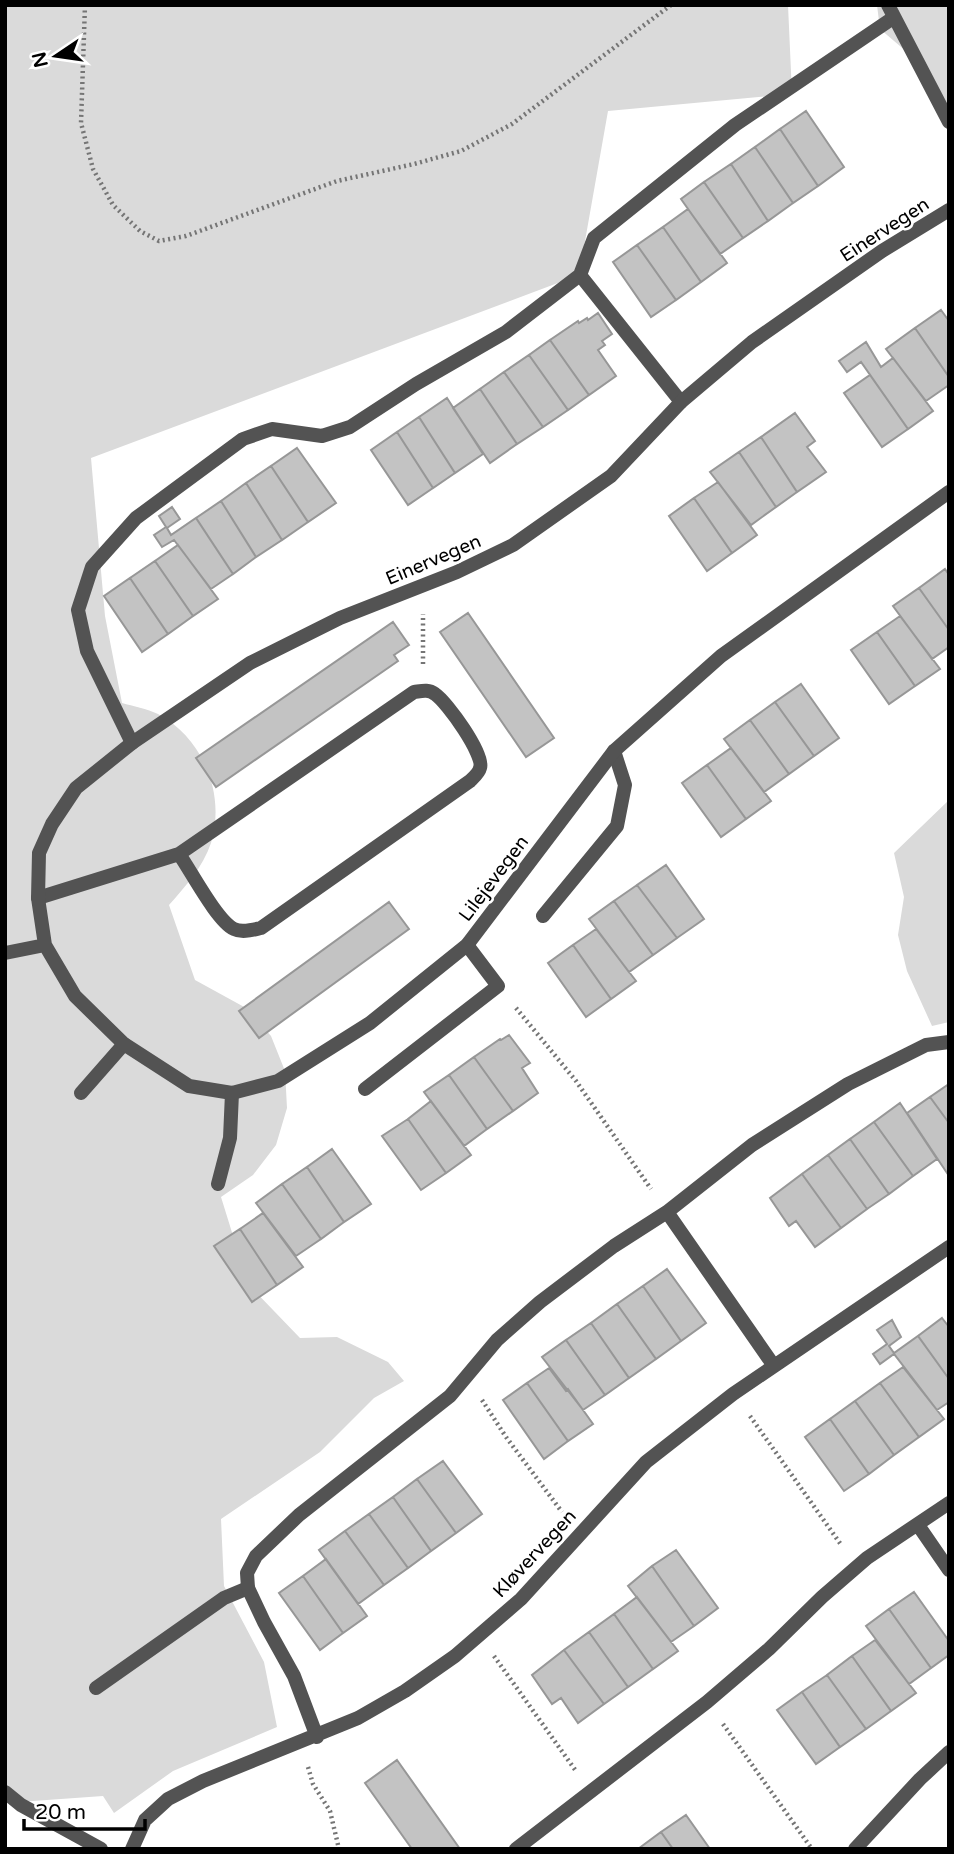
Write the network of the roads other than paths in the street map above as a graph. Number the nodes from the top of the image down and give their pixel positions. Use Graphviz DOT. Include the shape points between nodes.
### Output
graph roads {
  1 [pos="890,12"];
  2 [pos="949,122"];
  3 [pos="949,210"];
  4 [pos="580,275"];
  5 [pos="681,402"];
  6 [pos="949,492"];
  7 [pos="132,743"];
  8 [pos="614,751"];
  9 [pos="179,854"];
  10 [pos="38,898"];
  11 [pos="543,916"];
  12 [pos="45,945"];
  13 [pos="467,945"];
  14 [pos="5,953"];
  15 [pos="949,1042"];
  16 [pos="124,1044"];
  17 [pos="365,1089"];
  18 [pos="81,1093"];
  19 [pos="232,1093"];
  20 [pos="218,1184"];
  21 [pos="667,1212"];
  22 [pos="949,1247"];
  23 [pos="774,1366"];
  24 [pos="949,1503"];
  25 [pos="918,1525"];
  26 [pos="949,1570"];
  27 [pos="248,1588"];
  28 [pos="96,1688"];
  29 [pos="317,1737"];
  30 [pos="949,1752"];
  31 [pos="5,1792"];
  32 [pos="101,1849"];
  33 [pos="132,1849"];
  34 [pos="516,1849"];
  35 [pos="855,1849"];
  1 -- 2 [label="street"];
  1 -- 4 [label="street" via="735,125 594,238"];
  3 -- 5 [label="street, Einervegen" via="751,342"];
  4 -- 5 [label="street"];
  4 -- 7 [label="street" via="506,332 350,427 322,436 272,429 243,439 136,518 92,567 78,610 87,651"];
  5 -- 7 [label="street, Einervegen" via="611,476 513,545 340,618 250,663"];
  6 -- 8 [label="street, Lilejevegen" via="721,656"];
  7 -- 10 [label="street, Einervegen" via="76,788 52,824 39,853"];
  8 -- 11 [label="street" via="625,785 617,826"];
  8 -- 13 [label="street, Lilejevegen"];
  9 -- 9 [label="street" via="221,919 234,929 261,928 470,781 480,769 481,759 442,700 433,692 414,692"];
  9 -- 10 [label="street"];
  10 -- 12 [label="street, Einervegen"];
  12 -- 14 [label="street"];
  12 -- 16 [label="street, Lilejevegen" via="75,996"];
  13 -- 17 [label="street" via="498,986"];
  13 -- 19 [label="street, Lilejevegen" via="370,1023 301,1067 278,1081"];
  15 -- 21 [label="street" via="926,1045 848,1084 752,1145"];
  16 -- 18 [label="street"];
  16 -- 19 [label="street, Lilejevegen" via="189,1086"];
  19 -- 20 [label="street" via="230,1138"];
  21 -- 23 [label="street"];
  21 -- 27 [label="street" via="540,1302 497,1340 450,1396 299,1515 256,1556 247,1573"];
  22 -- 23 [label="street, Kløvervegen"];
  23 -- 29 [label="street, Kløvervegen" via="646,1462 521,1598 455,1656 405,1691"];
  24 -- 25 [label="street"];
  25 -- 26 [label="street"];
  25 -- 34 [label="street" via="857,1567 707,1702"];
  27 -- 28 [label="street" via="224,1598"];
  27 -- 29 [label="street" via="294,1676"];
  29 -- 33 [label="street, Kløvervegen" via="168,1798 145,1820"];
  30 -- 35 [label="street"];
  31 -- 32 [label="street"];
}
